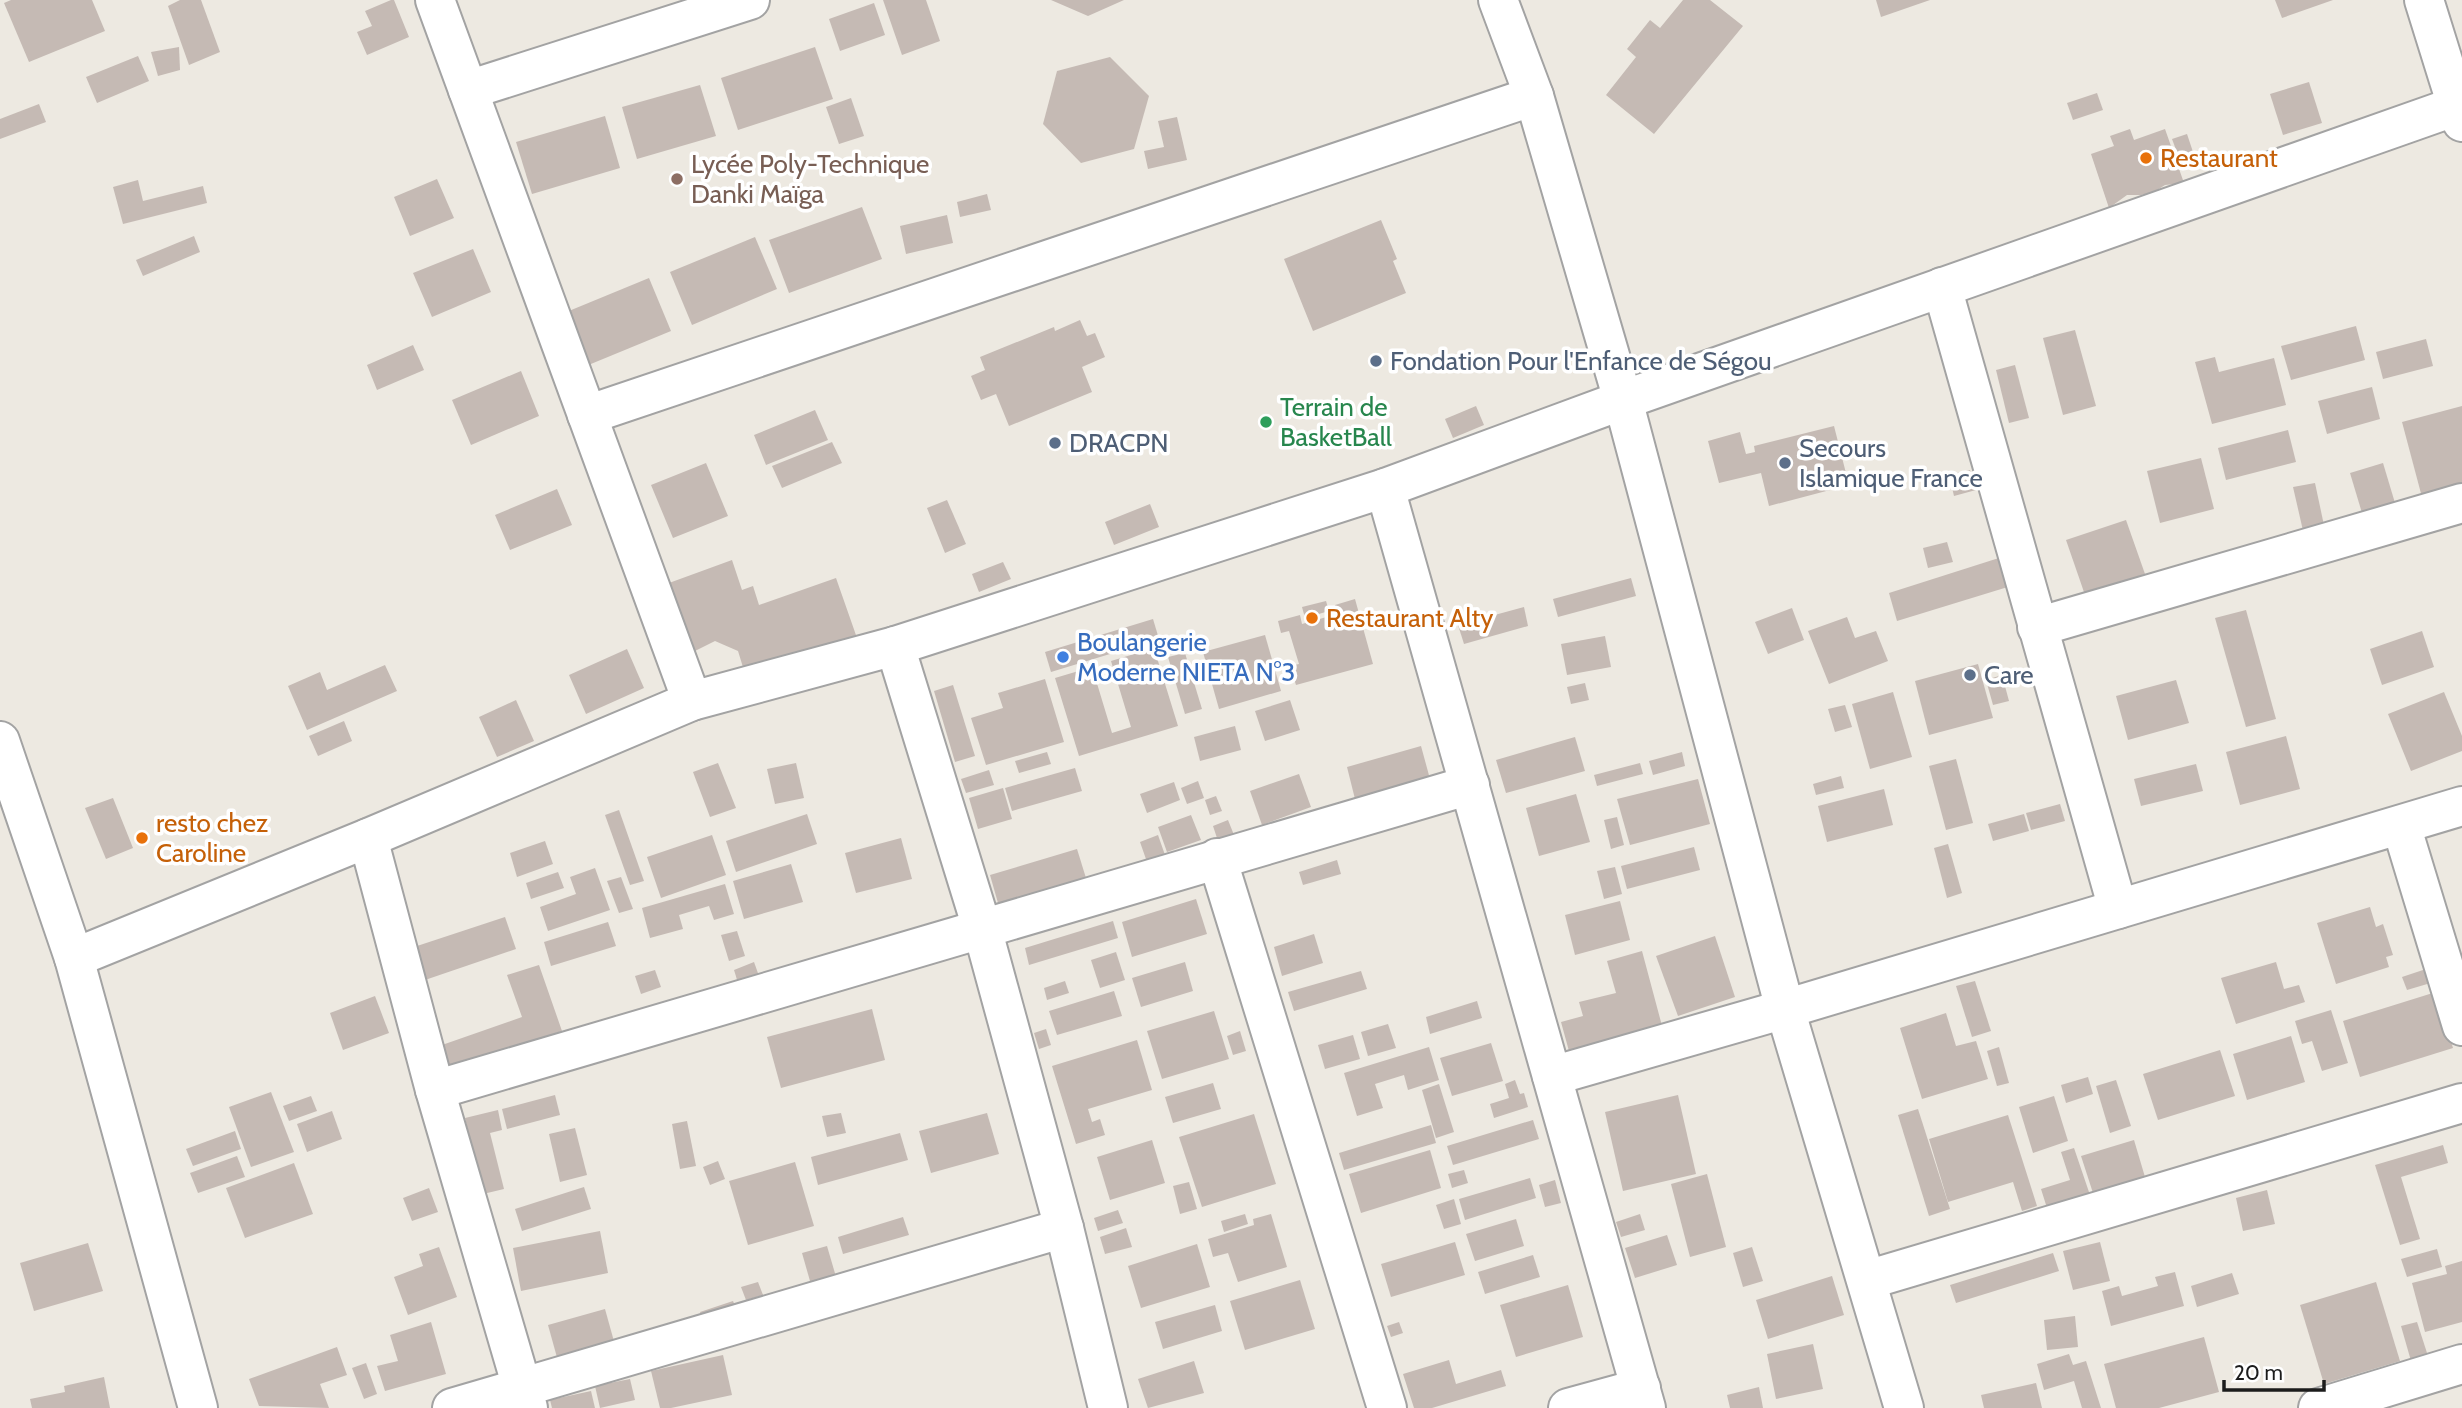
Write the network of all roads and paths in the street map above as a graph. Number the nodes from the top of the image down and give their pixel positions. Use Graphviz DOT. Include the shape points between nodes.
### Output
graph roads {
  1 [pos="435,0"];
  2 [pos="750,0"];
  3 [pos="2424,0"];
  4 [pos="1507,2"];
  5 [pos="468,90"];
  6 [pos="1534,96"];
  7 [pos="2460,110"];
  8 [pos="1942,287"];
  9 [pos="1623,400"];
  10 [pos="587,415"];
  11 [pos="1385,488"];
  12 [pos="2462,503"];
  13 [pos="2037,627"];
  14 [pos="895,646"];
  15 [pos="692,701"];
  16 [pos="0,741"];
  17 [pos="1470,785"];
  18 [pos="2462,806"];
  19 [pos="2401,825"];
  20 [pos="368,838"];
  21 [pos="1217,858"];
  22 [pos="2118,909"];
  23 [pos="982,928"];
  24 [pos="74,958"];
  25 [pos="1785,1009"];
  26 [pos="2462,1026"];
  27 [pos="1552,1076"];
  28 [pos="435,1090"];
  29 [pos="2462,1103"];
  30 [pos="1064,1228"];
  31 [pos="1867,1280"];
  32 [pos="2462,1364"];
  33 [pos="525,1398"];
  34 [pos="1644,1398"];
  35 [pos="198,1408"];
  36 [pos="453,1408"];
  37 [pos="1108,1408"];
  38 [pos="1387,1408"];
  39 [pos="1568,1408"];
  40 [pos="1904,1408"];
  41 [pos="2318,1408"];
  1 -- 5 [label="street"];
  2 -- 5 [label="street"];
  3 -- 7 [label="street"];
  4 -- 6 [label="street"];
  5 -- 10 [label="street"];
  6 -- 9 [label="street"];
  6 -- 10 [label="street"];
  7 -- 8 [label="street"];
  8 -- 9 [label="street"];
  8 -- 13 [label="street"];
  9 -- 11 [label="street"];
  9 -- 25 [label="street"];
  10 -- 15 [label="street"];
  11 -- 14 [label="street"];
  11 -- 17 [label="street"];
  12 -- 13 [label="street"];
  13 -- 22 [label="street"];
  14 -- 15 [label="street"];
  14 -- 23 [label="street"];
  15 -- 20 [label="street"];
  16 -- 24 [label="street"];
  17 -- 21 [label="street"];
  17 -- 27 [label="street"];
  18 -- 19 [label="street"];
  19 -- 22 [label="street"];
  19 -- 26 [label="street"];
  20 -- 24 [label="street"];
  20 -- 28 [label="street"];
  21 -- 23 [label="street"];
  21 -- 38 [label="street"];
  22 -- 25 [label="street"];
  23 -- 28 [label="street"];
  23 -- 30 [label="street"];
  24 -- 35 [label="street"];
  25 -- 27 [label="street"];
  25 -- 31 [label="street"];
  27 -- 34 [label="street"];
  28 -- 33 [label="street"];
  29 -- 31 [label="street"];
  30 -- 33 [label="street"];
  30 -- 37 [label="street"];
  31 -- 40 [label="street"];
  32 -- 41 [label="street"];
  33 -- 36 [label="street"];
  34 -- 39 [label="street"];
}
